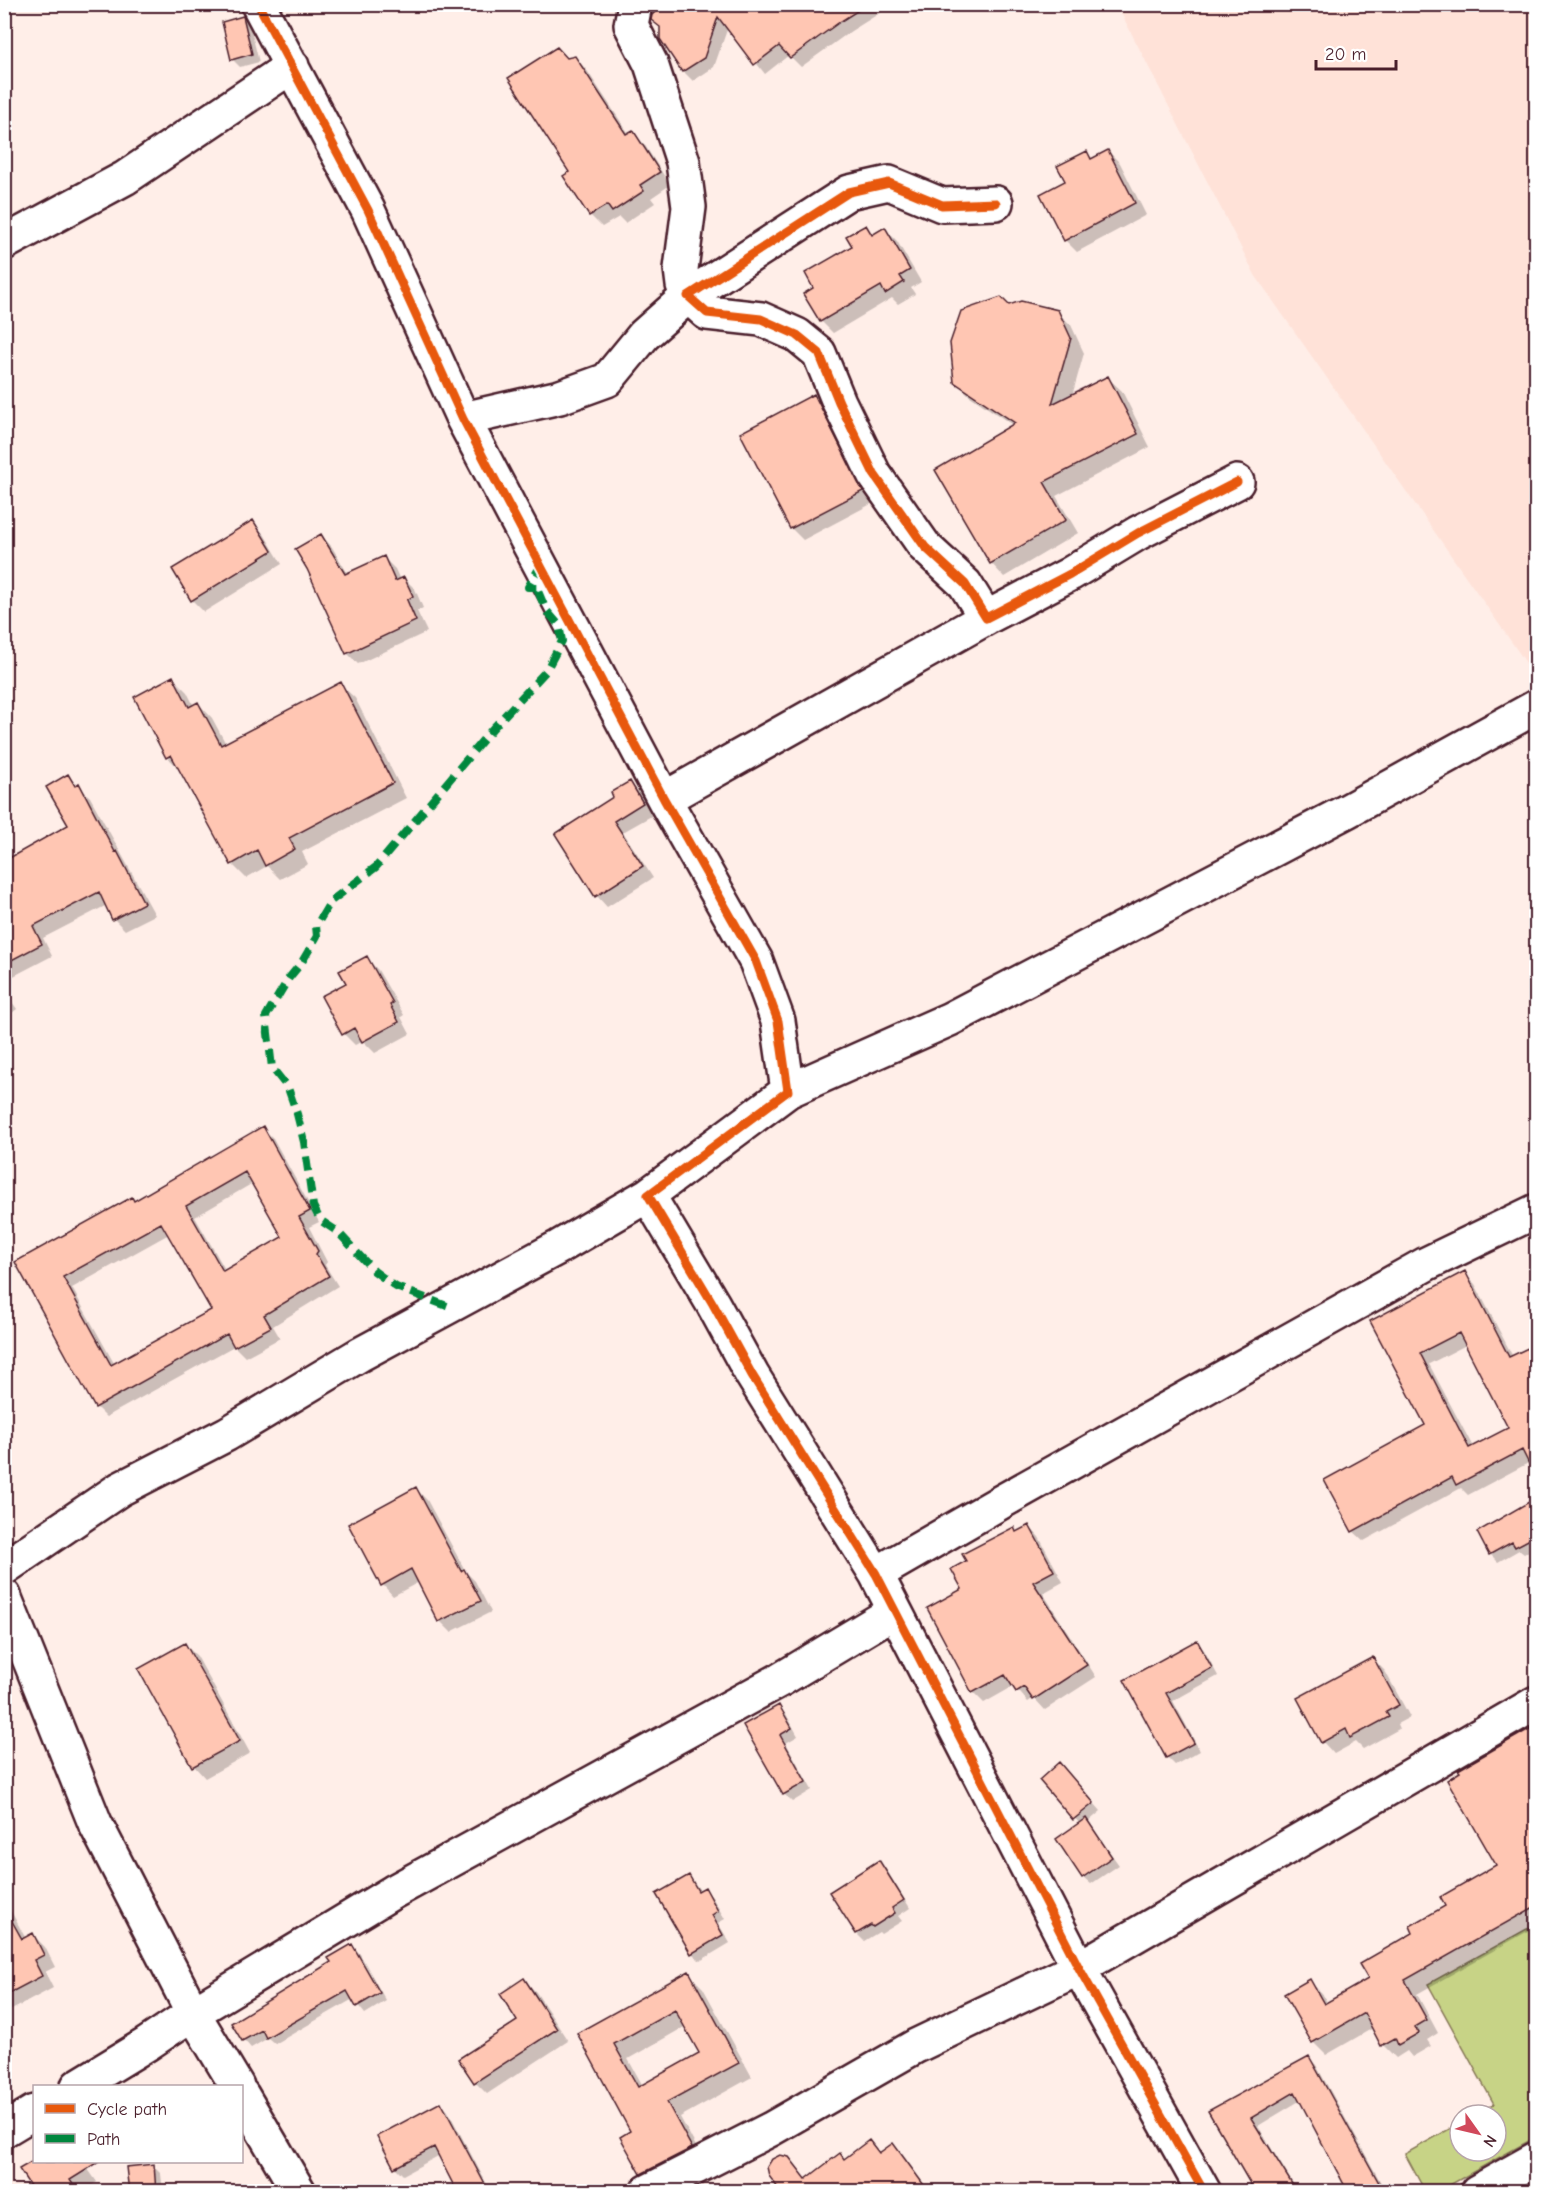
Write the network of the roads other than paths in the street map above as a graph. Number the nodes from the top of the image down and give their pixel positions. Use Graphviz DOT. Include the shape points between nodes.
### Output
graph roads {
  1 [pos="258,4"];
  2 [pos="635,4"];
  3 [pos="292,66"];
  4 [pos="996,203"];
  5 [pos="4,243"];
  6 [pos="688,296"];
  7 [pos="463,419"];
  8 [pos="1237,482"];
  9 [pos="986,618"];
  10 [pos="1536,707"];
  11 [pos="664,799"];
  12 [pos="788,1091"];
  13 [pos="648,1194"];
  14 [pos="1536,1210"];
  15 [pos="4,1568"];
  16 [pos="876,1574"];
  17 [pos="4,1596"];
  18 [pos="895,1611"];
  19 [pos="1536,1703"];
  20 [pos="1079,1968"];
  21 [pos="193,2013"];
  22 [pos="80,2085"];
  23 [pos="236,2085"];
  24 [pos="243,2097"];
  25 [pos="33,2113"];
  26 [pos="4,2130"];
  27 [pos="1536,2158"];
  28 [pos="299,2192"];
  29 [pos="647,2192"];
  30 [pos="1204,2192"];
  31 [pos="1477,2192"];
  1 -- 3 [label="street"];
  2 -- 6 [label="street" via="631,25 651,64 684,162 689,207 681,269"];
  3 -- 5 [label="street" via="125,178"];
  3 -- 7 [label="street" via="368,210"];
  4 -- 6 [label="street" via="942,205 889,183 849,192"];
  6 -- 7 [label="street" via="644,335 607,380 560,397"];
  6 -- 9 [label="street" via="707,313 761,320 797,335 819,353 874,474 925,547 965,584"];
  7 -- 11 [label="street"];
  8 -- 9 [label="street"];
  9 -- 11 [label="street"];
  10 -- 12 [label="street" via="950,1019"];
  11 -- 12 [label="street" via="756,961 778,1022"];
  12 -- 13 [label="street"];
  13 -- 15 [label="street" via="559,1247 358,1355 226,1434 120,1489"];
  13 -- 16 [label="street" via="752,1376"];
  14 -- 16 [label="street" via="1426,1264"];
  16 -- 18 [label="street"];
  17 -- 21 [label="street" via="95,1823"];
  18 -- 20 [label="street"];
  18 -- 21 [label="street" via="780,1680 393,1892"];
  19 -- 20 [label="street"];
  20 -- 29 [label="street" via="916,2046 771,2129"];
  20 -- 30 [label="street"];
  21 -- 22 [label="street"];
  21 -- 23 [label="street"];
  24 -- 28 [label="street"];
  25 -- 26 [label="street"];
  27 -- 31 [label="street"];
}
